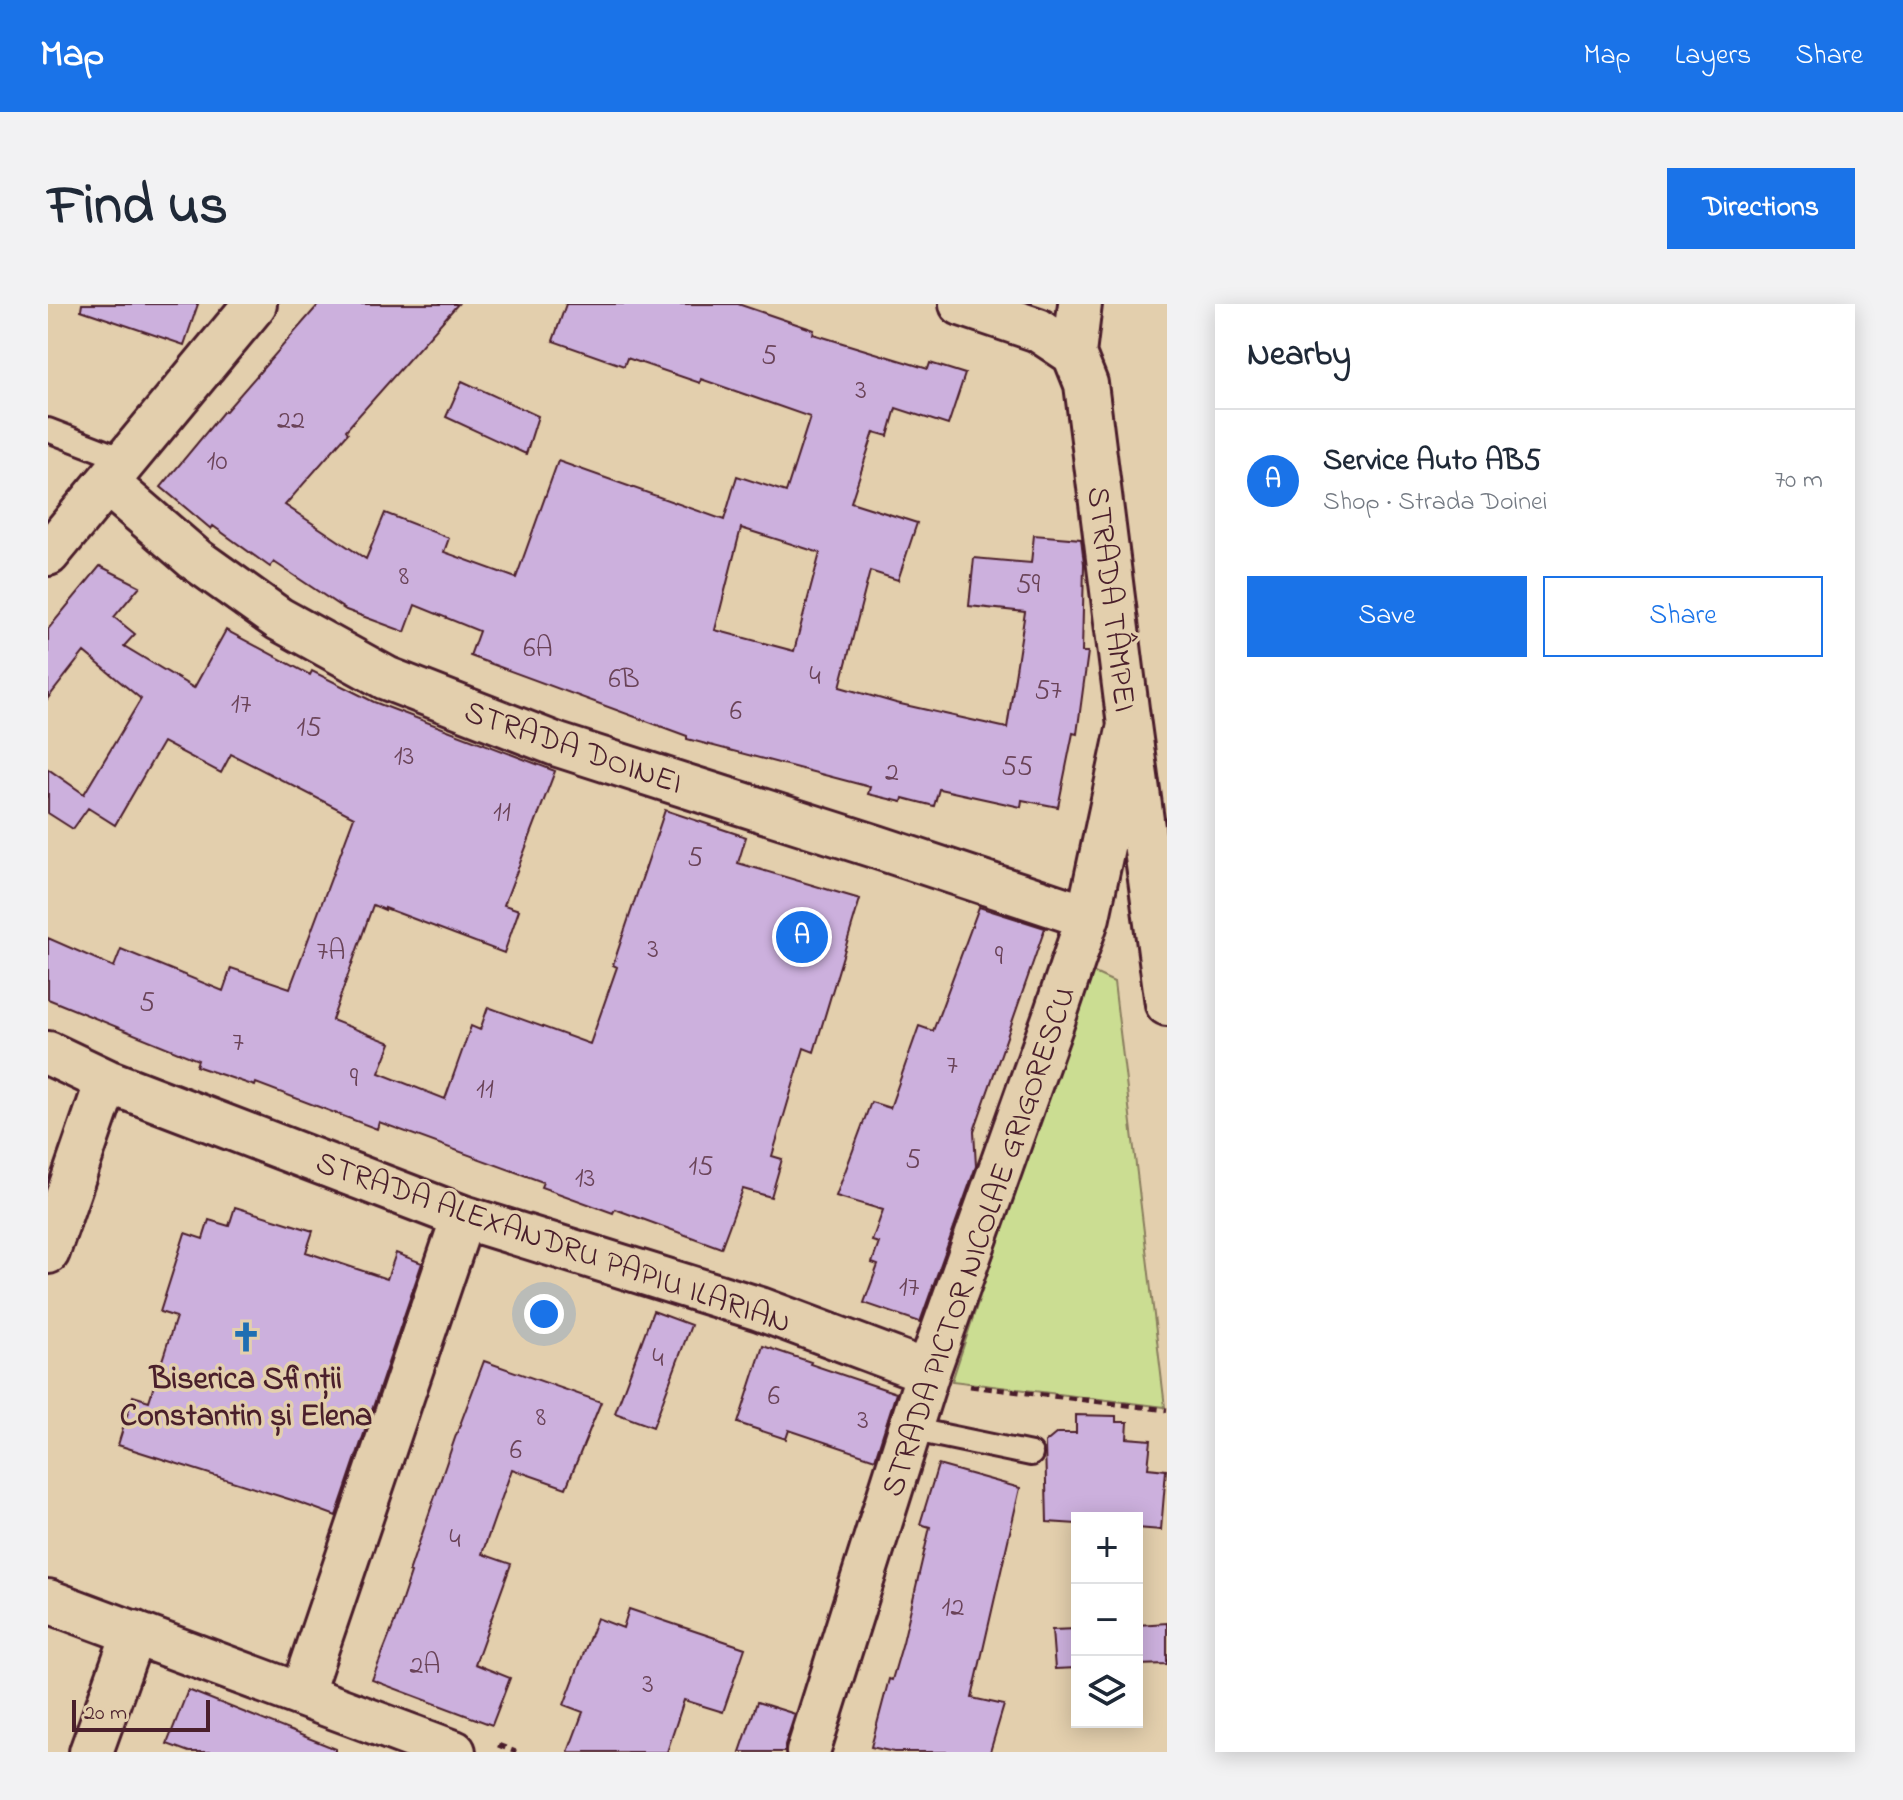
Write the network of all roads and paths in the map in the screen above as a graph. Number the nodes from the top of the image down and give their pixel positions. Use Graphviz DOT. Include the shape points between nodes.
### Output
graph roads {
  1 [pos="255,304"];
  2 [pos="961,304"];
  3 [pos="1080,304"];
  4 [pos="1080,369"];
  5 [pos="48,430"];
  6 [pos="117,471"];
  7 [pos="48,554"];
  8 [pos="1129,725"];
  9 [pos="1088,917"];
  10 [pos="1167,1004"];
  11 [pos="48,1053"];
  12 [pos="107,1081"];
  13 [pos="463,1217"];
  14 [pos="48,1252"];
  15 [pos="928,1372"];
  16 [pos="1167,1410"];
  17 [pos="910,1429"];
  18 [pos="1031,1454"];
  19 [pos="48,1601"];
  20 [pos="134,1632"];
  21 [pos="301,1695"];
  22 [pos="91,1752"];
  23 [pos="454,1752"];
  24 [pos="808,1752"];
  1 -- 6 [label="street"];
  2 -- 4 [label="street" via="1038,330"];
  3 -- 4 [label="street, STRADA TÂMPEI"];
  4 -- 8 [label="street, STRADA TÂMPEI"];
  5 -- 6 [label="lane"];
  6 -- 7 [label="street"];
  6 -- 9 [label="street, STRADA DOINEI" via="195,559 279,619 386,678 558,745"];
  8 -- 9 [label="street, STRADA PICTOR NICOLAE GRIGORESCU"];
  8 -- 10 [label="street, STRADA TÂMPEI"];
  9 -- 15 [label="street, STRADA PICTOR NICOLAE GRIGORESCU"];
  11 -- 12 [label="street, STRADA ALEXANDRU PAPIU ILARIAN"];
  12 -- 13 [label="street, STRADA ALEXANDRU PAPIU ILARIAN"];
  12 -- 14 [label="street"];
  13 -- 15 [label="street, STRADA ALEXANDRU PAPIU ILARIAN" via="760,1309"];
  13 -- 21 [label="street"];
  15 -- 16 [label="path" via="948,1383"];
  15 -- 17 [label="street, STRADA PICTOR NICOLAE GRIGORESCU"];
  17 -- 18 [label="lane"];
  17 -- 24 [label="street, STRADA PICTOR NICOLAE GRIGORESCU"];
  19 -- 20 [label="street"];
  20 -- 21 [label="street"];
  20 -- 22 [label="street"];
  21 -- 23 [label="street"];
}
